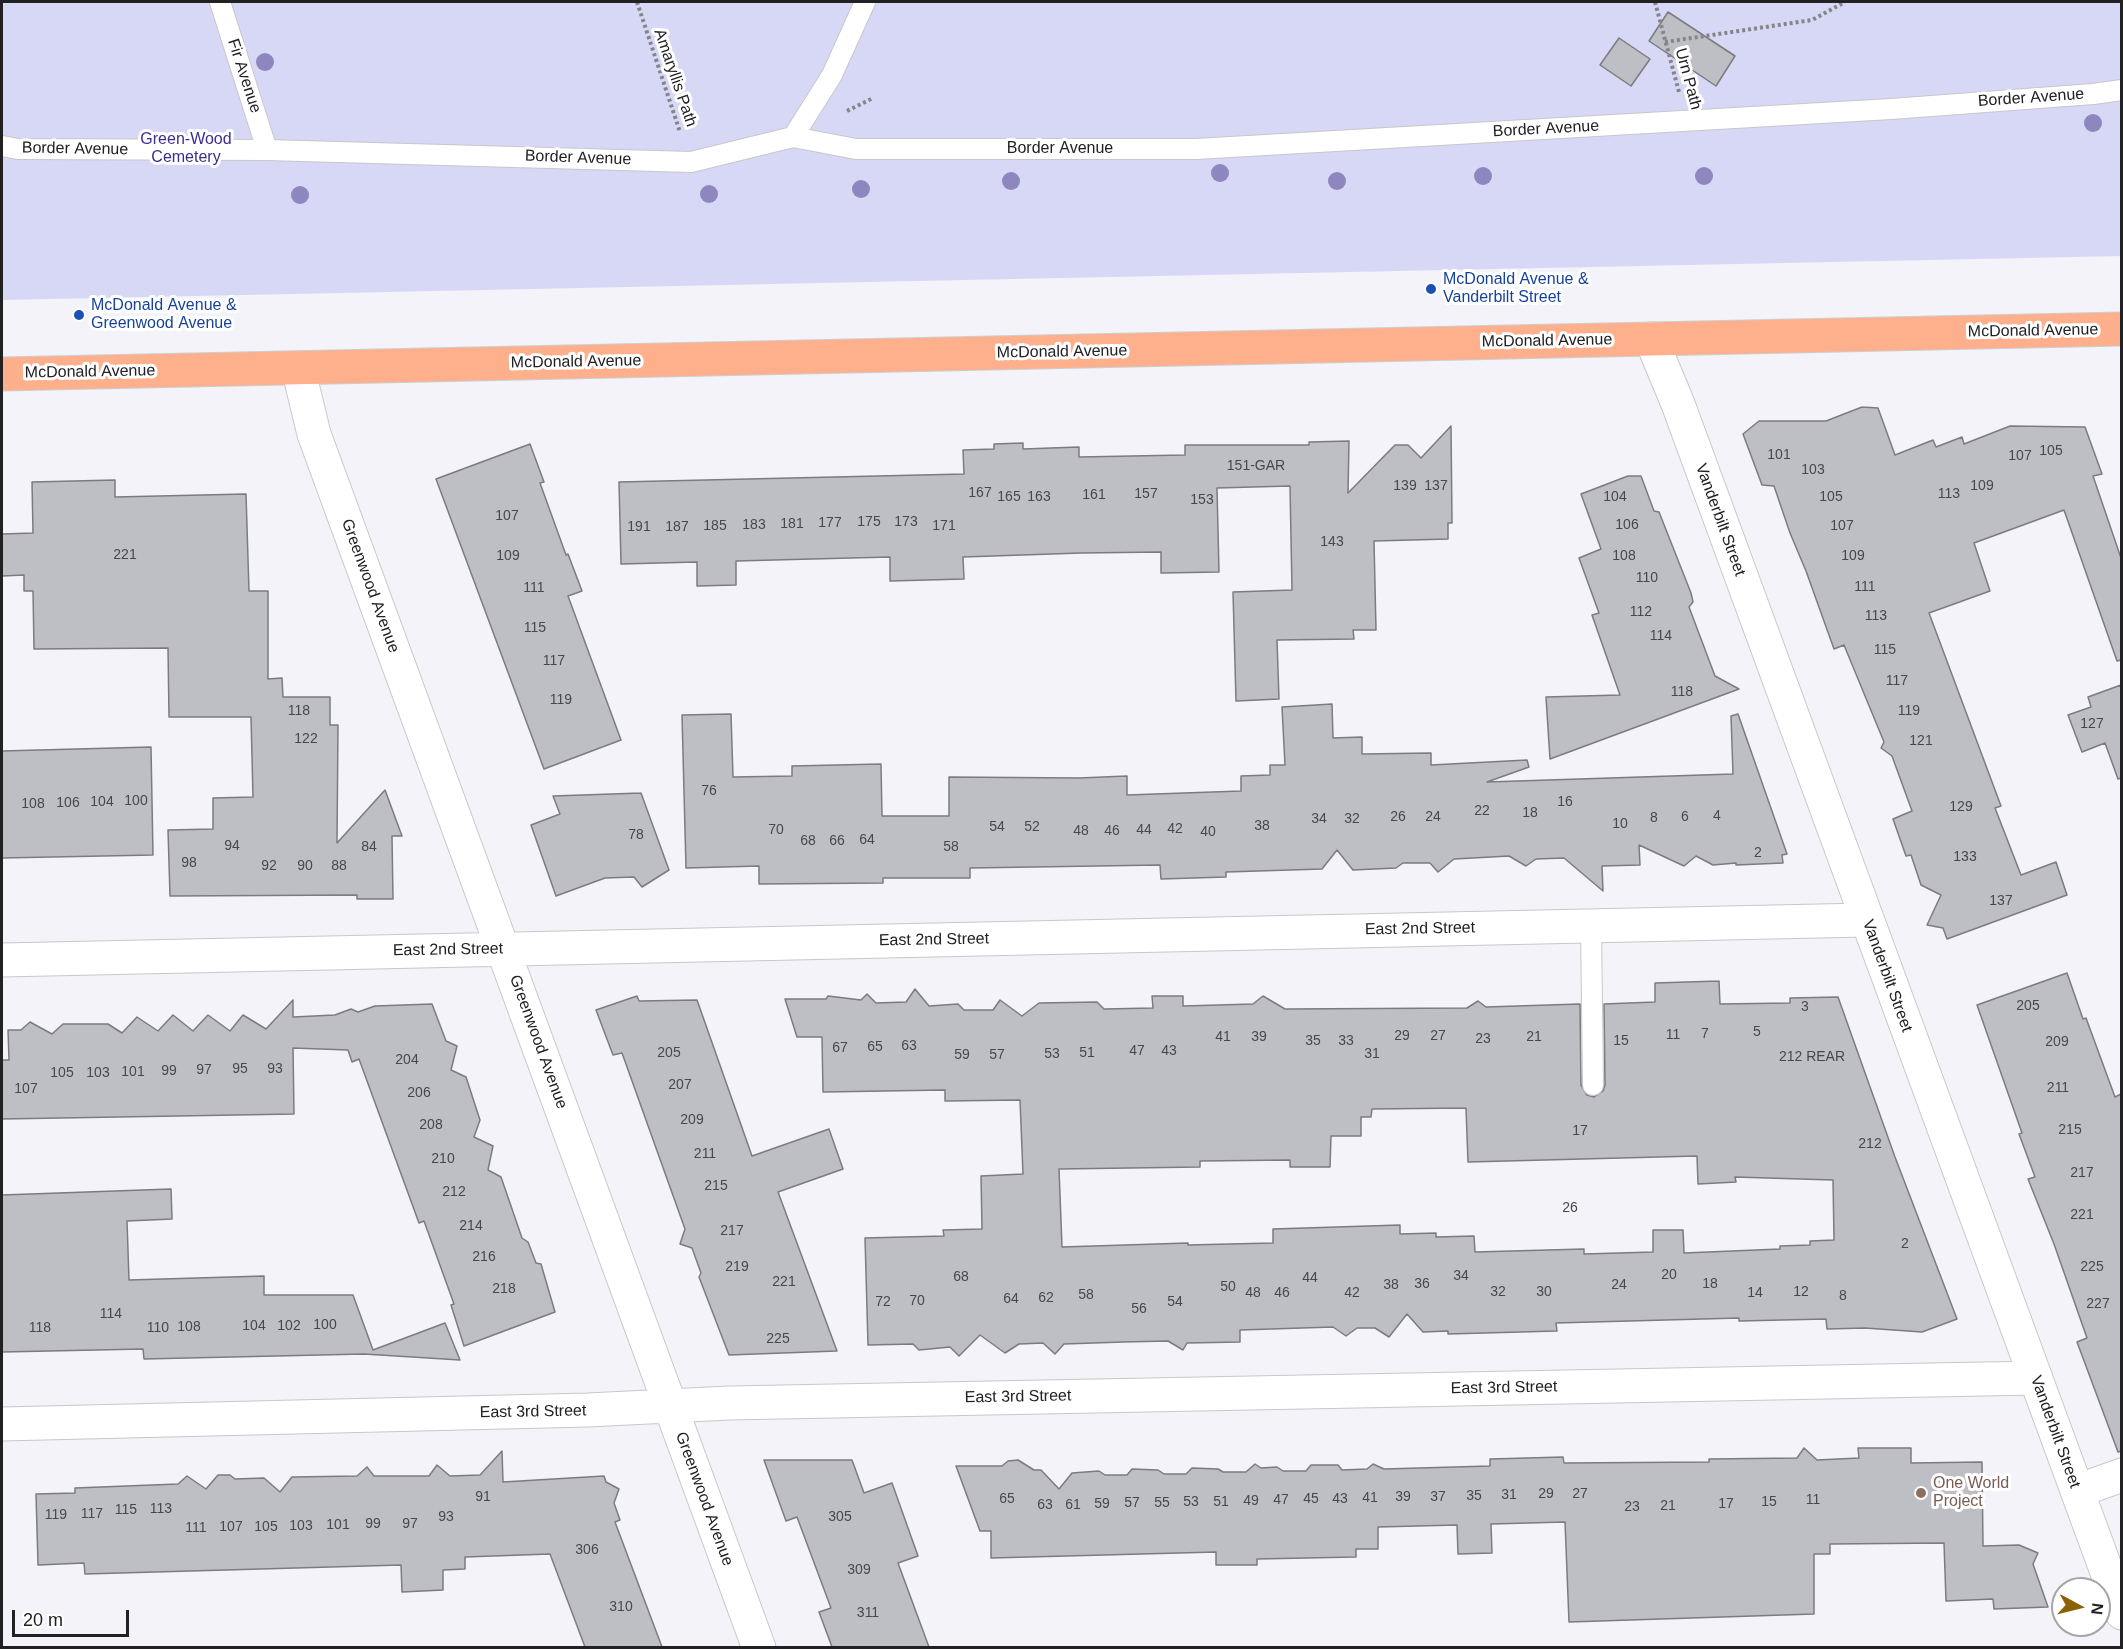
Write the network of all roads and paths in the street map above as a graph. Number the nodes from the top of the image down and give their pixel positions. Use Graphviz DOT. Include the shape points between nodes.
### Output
graph roads {
  1 [pos="220,2"];
  2 [pos="637,2"];
  3 [pos="865,2"];
  4 [pos="1655,2"];
  5 [pos="1845,2"];
  6 [pos="1665,42"];
  7 [pos="2121,90"];
  8 [pos="1687,122"];
  9 [pos="793,137"];
  10 [pos="2,146"];
  11 [pos="267,150"];
  12 [pos="691,162"];
  13 [pos="2121,329"];
  14 [pos="1651,339"];
  15 [pos="298,368"];
  16 [pos="2,374"];
  17 [pos="1866,920"];
  18 [pos="1592,926"];
  19 [pos="504,950"];
  20 [pos="2,960"];
  21 [pos="1593,1085"];
  22 [pos="2036,1378"];
  23 [pos="671,1406"];
  24 [pos="2,1424"];
  25 [pos="2121,1475"];
  26 [pos="2077,1491"];
  27 [pos="2121,1613"];
  28 [pos="759,1647"];
  1 -- 11 [label="lane, Fir Avenue"];
  2 -- 12 [label="path, Amaryllis Path"];
  3 -- 9 [label="lane" via="832,75"];
  4 -- 6 [label="path, Urn Path"];
  5 -- 6 [label="path, Urn Path" via="1812,20"];
  6 -- 8 [label="path, Urn Path"];
  7 -- 8 [label="lane, Border Avenue"];
  8 -- 9 [label="lane, Border Avenue" via="1196,149 856,150"];
  9 -- 12 [label="lane, Border Avenue"];
  10 -- 11 [label="lane, Border Avenue"];
  11 -- 12 [label="lane, Border Avenue"];
  13 -- 14 [label="main road, McDonald Avenue"];
  14 -- 15 [label="main road, McDonald Avenue"];
  14 -- 17 [label="street, Vanderbilt Street"];
  15 -- 16 [label="main road, McDonald Avenue"];
  15 -- 19 [label="street, Greenwood Avenue" via="314,434"];
  17 -- 18 [label="street, East 2nd Street"];
  17 -- 22 [label="street, Vanderbilt Street"];
  18 -- 19 [label="street, East 2nd Street"];
  18 -- 21 [label="lane"];
  19 -- 20 [label="street, East 2nd Street"];
  19 -- 23 [label="street, Greenwood Avenue"];
  22 -- 23 [label="street, East 3rd Street"];
  22 -- 26 [label="street, Vanderbilt Street"];
  23 -- 24 [label="street, East 3rd Street"];
  23 -- 28 [label="street, Greenwood Avenue"];
  25 -- 26 [label="street"];
  26 -- 27 [label="street, Vanderbilt Street"];
}
